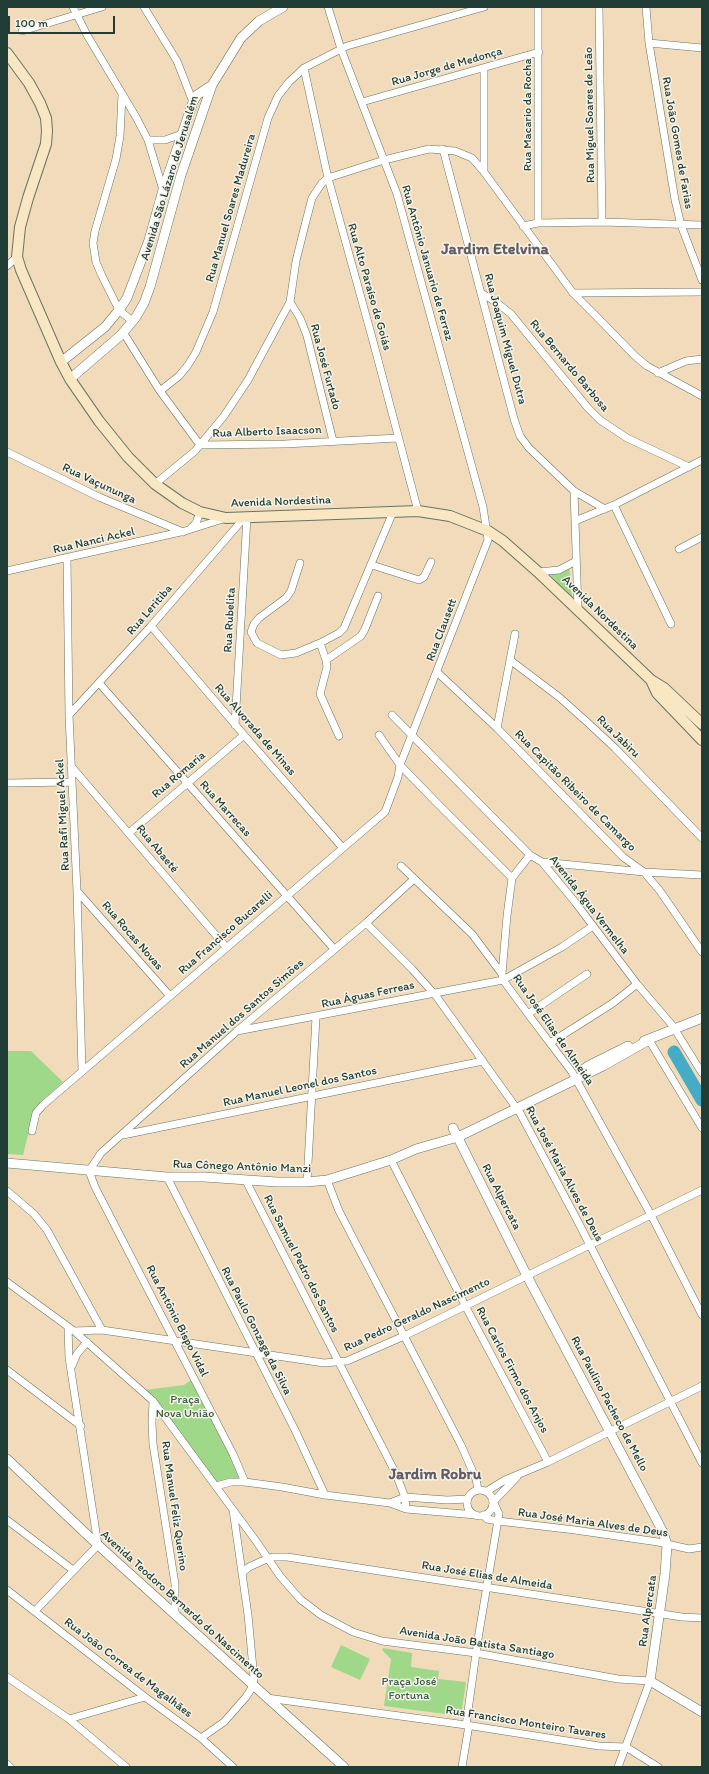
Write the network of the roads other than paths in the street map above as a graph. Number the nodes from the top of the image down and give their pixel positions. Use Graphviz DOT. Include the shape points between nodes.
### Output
graph roads {
  1 [pos="73,7"];
  2 [pos="102,7"];
  3 [pos="144,7"];
  4 [pos="283,7"];
  5 [pos="328,7"];
  6 [pos="484,7"];
  7 [pos="538,7"];
  8 [pos="599,7"];
  9 [pos="646,7"];
  10 [pos="76,15"];
  11 [pos="22,31"];
  12 [pos="649,43"];
  13 [pos="702,48"];
  14 [pos="341,49"];
  15 [pos="539,52"];
  16 [pos="7,53"];
  17 [pos="304,68"];
  18 [pos="484,68"];
  19 [pos="212,85"];
  20 [pos="122,95"];
  21 [pos="193,102"];
  22 [pos="362,102"];
  23 [pos="182,134"];
  24 [pos="148,140"];
  25 [pos="443,149"];
  26 [pos="384,160"];
  27 [pos="484,172"];
  28 [pos="328,178"];
  29 [pos="163,190"];
  30 [pos="602,222"];
  31 [pos="538,223"];
  32 [pos="681,225"];
  33 [pos="524,226"];
  34 [pos="702,226"];
  35 [pos="17,257"];
  36 [pos="7,266"];
  37 [pos="702,280"];
  38 [pos="702,292"];
  39 [pos="481,293"];
  40 [pos="573,293"];
  41 [pos="290,302"];
  42 [pos="119,310"];
  43 [pos="132,322"];
  44 [pos="123,332"];
  45 [pos="78,350"];
  46 [pos="702,359"];
  47 [pos="61,362"];
  48 [pos="87,364"];
  49 [pos="658,373"];
  50 [pos="70,378"];
  51 [pos="160,391"];
  52 [pos="702,396"];
  53 [pos="398,438"];
  54 [pos="333,441"];
  55 [pos="200,445"];
  56 [pos="7,452"];
  57 [pos="702,460"];
  58 [pos="689,466"];
  59 [pos="155,484"];
  60 [pos="574,492"];
  61 [pos="614,505"];
  62 [pos="605,509"];
  63 [pos="200,512"];
  64 [pos="393,512"];
  65 [pos="418,512"];
  66 [pos="246,517"];
  67 [pos="226,518"];
  68 [pos="575,521"];
  69 [pos="184,531"];
  70 [pos="488,531"];
  71 [pos="702,537"];
  72 [pos="678,549"];
  73 [pos="67,558"];
  74 [pos="576,560"];
  75 [pos="431,562"];
  76 [pos="300,563"];
  77 [pos="372,565"];
  78 [pos="7,571"];
  79 [pos="538,572"];
  80 [pos="378,596"];
  81 [pos="578,610"];
  82 [pos="671,624"];
  83 [pos="151,626"];
  84 [pos="515,634"];
  85 [pos="320,643"];
  86 [pos="326,660"];
  87 [pos="510,660"];
  88 [pos="438,673"];
  89 [pos="651,680"];
  90 [pos="99,683"];
  91 [pos="69,715"];
  92 [pos="392,715"];
  93 [pos="702,724"];
  94 [pos="236,725"];
  95 [pos="497,728"];
  96 [pos="244,735"];
  97 [pos="379,735"];
  98 [pos="339,736"];
  99 [pos="412,736"];
  100 [pos="701,736"];
  101 [pos="400,765"];
  102 [pos="72,766"];
  103 [pos="71,782"];
  104 [pos="187,782"];
  105 [pos="7,783"];
  106 [pos="129,833"];
  107 [pos="702,838"];
  108 [pos="342,847"];
  109 [pos="530,855"];
  110 [pos="542,862"];
  111 [pos="401,866"];
  112 [pos="644,872"];
  113 [pos="702,875"];
  114 [pos="512,878"];
  115 [pos="414,879"];
  116 [pos="77,891"];
  117 [pos="287,895"];
  118 [pos="366,923"];
  119 [pos="593,926"];
  120 [pos="226,947"];
  121 [pos="334,949"];
  122 [pos="702,952"];
  123 [pos="587,974"];
  124 [pos="502,977"];
  125 [pos="637,984"];
  126 [pos="432,992"];
  127 [pos="170,996"];
  128 [pos="528,1014"];
  129 [pos="316,1017"];
  130 [pos="702,1018"];
  131 [pos="675,1029"];
  132 [pos="237,1031"];
  133 [pos="650,1040"];
  134 [pos="550,1043"];
  135 [pos="483,1061"];
  136 [pos="82,1071"];
  137 [pos="702,1073"];
  138 [pos="576,1078"];
  139 [pos="312,1096"];
  140 [pos="517,1108"];
  141 [pos="453,1128"];
  142 [pos="702,1128"];
  143 [pos="32,1131"];
  144 [pos="122,1135"];
  145 [pos="458,1137"];
  146 [pos="392,1160"];
  147 [pos="7,1163"];
  148 [pos="89,1171"];
  149 [pos="167,1177"];
  150 [pos="327,1180"];
  151 [pos="246,1181"];
  152 [pos="307,1182"];
  153 [pos="702,1190"];
  154 [pos="7,1191"];
  155 [pos="651,1215"];
  156 [pos="590,1245"];
  157 [pos="527,1276"];
  158 [pos="7,1282"];
  159 [pos="465,1306"];
  160 [pos="702,1315"];
  161 [pos="71,1329"];
  162 [pos="102,1330"];
  163 [pos="404,1336"];
  164 [pos="173,1341"];
  165 [pos="87,1342"];
  166 [pos="254,1352"];
  167 [pos="339,1362"];
  168 [pos="72,1366"];
  169 [pos="7,1370"];
  170 [pos="702,1386"];
  171 [pos="153,1400"];
  172 [pos="670,1401"];
  173 [pos="81,1426"];
  174 [pos="609,1431"];
  175 [pos="7,1459"];
  176 [pos="548,1462"];
  177 [pos="702,1463"];
  178 [pos="518,1475"];
  179 [pos="245,1482"];
  180 [pos="216,1486"];
  181 [pos="478,1490"];
  182 [pos="487,1491"];
  183 [pos="325,1495"];
  184 [pos="405,1497"];
  185 [pos="468,1499"];
  186 [pos="494,1502"];
  187 [pos="390,1503"];
  188 [pos="233,1509"];
  189 [pos="406,1509"];
  190 [pos="479,1515"];
  191 [pos="7,1520"];
  192 [pos="498,1521"];
  193 [pos="98,1545"];
  194 [pos="667,1545"];
  195 [pos="702,1548"];
  196 [pos="268,1559"];
  197 [pos="73,1570"];
  198 [pos="242,1573"];
  199 [pos="487,1588"];
  200 [pos="7,1590"];
  201 [pos="35,1611"];
  202 [pos="660,1613"];
  203 [pos="175,1614"];
  204 [pos="702,1618"];
  205 [pos="476,1653"];
  206 [pos="7,1677"];
  207 [pos="650,1681"];
  208 [pos="253,1686"];
  209 [pos="145,1697"];
  210 [pos="266,1698"];
  211 [pos="702,1712"];
  212 [pos="69,1719"];
  213 [pos="468,1725"];
  214 [pos="201,1738"];
  215 [pos="626,1747"];
  216 [pos="7,1764"];
  217 [pos="10,1767"];
  218 [pos="126,1767"];
  219 [pos="233,1767"];
  220 [pos="344,1767"];
  221 [pos="462,1767"];
  222 [pos="618,1767"];
  223 [pos="658,1767"];
  1 -- 10 [label="street"];
  2 -- 10 [label="street"];
  3 -- 21 [label="street" via="177,61"];
  4 -- 19 [label="street" via="259,21 241,38"];
  5 -- 14 [label="street, Rua Antônio Januario de Ferraz"];
  6 -- 14 [label="street, Rua Manuel Soares Madureira"];
  7 -- 15 [label="street, Rua Macario da Rocha"];
  8 -- 30 [label="street, Rua Miguel Soares de Leão"];
  9 -- 12 [label="street, Rua João Gomes de Farias"];
  10 -- 11 [label="street"];
  10 -- 20 [label="street"];
  12 -- 13 [label="street"];
  12 -- 32 [label="street, Rua João Gomes de Farias" via="670,176"];
  14 -- 17 [label="street, Rua Manuel Soares Madureira"];
  14 -- 22 [label="street, Rua Antônio Januario de Ferraz"];
  15 -- 18 [label="street, Rua Jorge de Medonça"];
  15 -- 31 [label="street, Rua Macario da Rocha"];
  16 -- 35 [label="main road, Avenida Nordestina" via="40,103 46,118 47,131 46,144 20,227"];
  17 -- 28 [label="street, Rua Alto Paraíso de Goiás"];
  17 -- 51 [label="street, Rua Manuel Soares Madureira" via="278,96 268,118 213,312 196,352 179,376"];
  18 -- 22 [label="street, Rua Jorge de Medonça"];
  18 -- 27 [label="street"];
  19 -- 21 [label="street, Avenida São Lázaro de Jerusalém" via="196,95"];
  19 -- 43 [label="street, Avenida São Lázaro de Jerusalém" via="181,175 150,287"];
  20 -- 24 [label="street"];
  20 -- 42 [label="street" via="116,159 93,243 96,262"];
  21 -- 23 [label="street, Avenida São Lázaro de Jerusalém"];
  22 -- 26 [label="street, Rua Antônio Januario de Ferraz"];
  23 -- 24 [label="street" via="165,140"];
  23 -- 29 [label="street, Avenida São Lázaro de Jerusalém"];
  24 -- 29 [label="street"];
  25 -- 26 [label="street" via="429,149"];
  25 -- 27 [label="street" via="464,153"];
  25 -- 39 [label="street, Rua Joaquim Miguel Dutra"];
  26 -- 28 [label="street"];
  26 -- 70 [label="street, Rua Antônio Januario de Ferraz" via="397,194"];
  27 -- 33 [label="street"];
  28 -- 41 [label="street" via="312,198 296,261"];
  28 -- 53 [label="street, Rua Alto Paraíso de Goiás"];
  29 -- 42 [label="street, Avenida São Lázaro de Jerusalém" via="136,276"];
  30 -- 31 [label="street"];
  30 -- 32 [label="street"];
  31 -- 33 [label="street"];
  32 -- 34 [label="street"];
  32 -- 37 [label="street, Rua João Gomes de Farias"];
  33 -- 40 [label="street"];
  35 -- 36 [label="street"];
  35 -- 47 [label="main road, Avenida Nordestina"];
  38 -- 40 [label="street"];
  39 -- 58 [label="street, Rua Bernardo Barbosa" via="503,307 521,325 600,420 627,438"];
  39 -- 60 [label="street, Rua Joaquim Miguel Dutra" via="520,436"];
  40 -- 49 [label="street" via="635,356"];
  41 -- 54 [label="street, Rua José Furtado" via="307,336"];
  41 -- 55 [label="street" via="248,380 224,416"];
  42 -- 43 [label="street"];
  42 -- 45 [label="street, Avenida São Lázaro de Jerusalém"];
  43 -- 44 [label="street, Avenida São Lázaro de Jerusalém"];
  44 -- 48 [label="street, Avenida São Lázaro de Jerusalém"];
  44 -- 51 [label="street, Rua Alberto Isaacson"];
  45 -- 47 [label="street, Avenida São Lázaro de Jerusalém"];
  45 -- 48 [label="street" via="77,356 82,363"];
  46 -- 49 [label="street" via="686,361"];
  47 -- 50 [label="main road, Avenida Nordestina"];
  48 -- 50 [label="street, Avenida São Lázaro de Jerusalém"];
  49 -- 52 [label="street"];
  50 -- 59 [label="main road, Avenida Nordestina" via="99,421 128,457"];
  51 -- 55 [label="street, Rua Alberto Isaacson"];
  53 -- 54 [label="street, Rua Alberto Isaacson"];
  53 -- 65 [label="street, Rua Alto Paraíso de Goiás"];
  54 -- 55 [label="street, Rua Alberto Isaacson"];
  55 -- 59 [label="street" via="195,452"];
  56 -- 69 [label="street, Rua Vaçununga" via="99,497"];
  57 -- 58 [label="street"];
  58 -- 61 [label="street"];
  59 -- 63 [label="main road, Avenida Nordestina"];
  60 -- 62 [label="street, Rua Joaquim Miguel Dutra"];
  60 -- 68 [label="street"];
  61 -- 62 [label="street"];
  61 -- 82 [label="street"];
  62 -- 68 [label="street"];
  63 -- 67 [label="main road, Avenida Nordestina"];
  63 -- 69 [label="street" via="196,523"];
  64 -- 65 [label="main road, Avenida Nordestina"];
  64 -- 66 [label="main road, Avenida Nordestina"];
  64 -- 77 [label="street"];
  65 -- 70 [label="main road, Avenida Nordestina" via="450,516"];
  66 -- 67 [label="main road, Avenida Nordestina"];
  66 -- 83 [label="street, Rua Leritiba"];
  66 -- 94 [label="street, Rua Rubelita"];
  67 -- 69 [label="street, Rua Nanci Ackel"];
  68 -- 74 [label="street"];
  69 -- 73 [label="street, Rua Nanci Ackel"];
  70 -- 79 [label="main road, Avenida Nordestina" via="505,542"];
  70 -- 88 [label="street, Rua Clausett" via="488,540"];
  71 -- 72 [label="street"];
  73 -- 78 [label="street, Rua Nanci Ackel"];
  73 -- 91 [label="street, Rua Rafi Miguel Ackel"];
  74 -- 79 [label="street" via="559,570"];
  74 -- 81 [label="street"];
  75 -- 77 [label="street" via="424,577 419,580"];
  76 -- 85 [label="street" via="291,591 254,624 252,636 257,643 282,655 296,653"];
  77 -- 85 [label="street" via="344,628"];
  79 -- 81 [label="main road, Avenida Nordestina"];
  80 -- 86 [label="street" via="361,636"];
  81 -- 89 [label="main road, Avenida Nordestina"];
  83 -- 90 [label="street, Rua Leritiba"];
  83 -- 94 [label="street, Rua Alvorada de Minas"];
  84 -- 87 [label="street"];
  85 -- 86 [label="street"];
  86 -- 98 [label="street" via="327,667 320,694"];
  87 -- 95 [label="street"];
  87 -- 107 [label="street, Rua Jabiru" via="587,722"];
  88 -- 95 [label="street, Rua Capitão Ribeiro de Camargo"];
  88 -- 99 [label="street, Rua Clausett"];
  89 -- 93 [label="main road, Avenida Nordestina" via="664,688"];
  89 -- 100 [label="main road, Avenida Nordestina" via="657,693"];
  90 -- 91 [label="street, Rua Leritiba"];
  90 -- 104 [label="street, Rua Marrecas"];
  91 -- 102 [label="street, Rua Rafi Miguel Ackel"];
  92 -- 99 [label="street, Avenida Água Vermelha"];
  94 -- 96 [label="street, Rua Alvorada de Minas"];
  95 -- 112 [label="street, Rua Capitão Ribeiro de Camargo" via="623,857"];
  96 -- 104 [label="street, Rua Romaria"];
  96 -- 108 [label="street, Rua Alvorada de Minas"];
  97 -- 101 [label="street"];
  99 -- 101 [label="street, Rua Francisco Bucarelli"];
  99 -- 109 [label="street, Avenida Água Vermelha"];
  101 -- 108 [label="street, Rua Francisco Bucarelli" via="385,812"];
  101 -- 114 [label="street"];
  102 -- 103 [label="street, Rua Rafi Miguel Ackel"];
  102 -- 106 [label="street, Rua Abaeté"];
  103 -- 105 [label="street"];
  103 -- 116 [label="street, Rua Rafi Miguel Ackel"];
  104 -- 106 [label="street, Rua Romaria"];
  104 -- 117 [label="street, Rua Marrecas"];
  106 -- 120 [label="street, Rua Abaeté"];
  108 -- 117 [label="street, Rua Francisco Bucarelli"];
  109 -- 110 [label="street, Avenida Água Vermelha"];
  109 -- 114 [label="street"];
  110 -- 112 [label="street"];
  110 -- 119 [label="street, Avenida Água Vermelha"];
  111 -- 115 [label="street, Rua José Elias de Almeida"];
  112 -- 113 [label="street"];
  112 -- 122 [label="street, Rua Capitão Ribeiro de Camargo"];
  114 -- 124 [label="street"];
  115 -- 118 [label="street, Rua Manuel dos Santos Simões"];
  115 -- 124 [label="street, Rua José Elias de Almeida" via="472,934"];
  116 -- 127 [label="street, Rua Rocas Novas"];
  116 -- 136 [label="street, Rua Rafi Miguel Ackel"];
  117 -- 120 [label="street, Rua Francisco Bucarelli"];
  117 -- 121 [label="street, Rua Marrecas"];
  118 -- 121 [label="street, Rua Manuel dos Santos Simões"];
  118 -- 126 [label="street, Rua José Maria Alves de Deus" via="412,968"];
  119 -- 124 [label="street, Rua Águas Ferreas" via="562,947"];
  119 -- 125 [label="street, Avenida Água Vermelha"];
  120 -- 127 [label="street, Rua Francisco Bucarelli"];
  121 -- 132 [label="street, Rua Manuel dos Santos Simões"];
  123 -- 128 [label="street"];
  124 -- 126 [label="street, Rua Águas Ferreas"];
  124 -- 128 [label="street, Rua José Elias de Almeida"];
  125 -- 131 [label="street, Avenida Água Vermelha"];
  125 -- 134 [label="street" via="613,1003"];
  126 -- 129 [label="street, Rua Águas Ferreas"];
  126 -- 135 [label="street, Rua José Maria Alves de Deus"];
  127 -- 136 [label="street, Rua Francisco Bucarelli"];
  128 -- 134 [label="street, Rua José Elias de Almeida"];
  129 -- 132 [label="street, Rua Águas Ferreas"];
  129 -- 139 [label="street"];
  130 -- 131 [label="street, Rua Cônego Antônio Manzi"];
  131 -- 133 [label="street, Rua Cônego Antônio Manzi"];
  131 -- 137 [label="street, Avenida Água Vermelha"];
  132 -- 144 [label="street, Rua Manuel dos Santos Simões"];
  133 -- 138 [label="street, Rua Cônego Antônio Manzi" via="625,1047 588,1066"];
  133 -- 142 [label="street"];
  134 -- 138 [label="street, Rua José Elias de Almeida"];
  135 -- 139 [label="street, Rua Manuel Leonel dos Santos"];
  135 -- 140 [label="street, Rua José Maria Alves de Deus"];
  136 -- 143 [label="street, Rua Francisco Bucarelli" via="39,1109"];
  138 -- 140 [label="street, Rua Cônego Antônio Manzi"];
  138 -- 155 [label="street, Rua José Elias de Almeida"];
  139 -- 144 [label="street, Rua Manuel Leonel dos Santos"];
  139 -- 152 [label="street"];
  140 -- 145 [label="street, Rua Cônego Antônio Manzi"];
  140 -- 156 [label="street, Rua José Maria Alves de Deus"];
  141 -- 145 [label="street, Rua Alpercata"];
  144 -- 148 [label="street, Rua Manuel dos Santos Simões" via="101,1153"];
  145 -- 146 [label="street, Rua Cônego Antônio Manzi" via="416,1149"];
  145 -- 157 [label="street, Rua Alpercata"];
  146 -- 150 [label="street, Rua Cônego Antônio Manzi"];
  146 -- 159 [label="street, Rua Carlos Firmo dos Anjos"];
  147 -- 148 [label="street, Rua Cônego Antônio Manzi"];
  148 -- 149 [label="street, Rua Cônego Antônio Manzi"];
  148 -- 164 [label="street, Rua Antônio Bispo Vidal"];
  149 -- 151 [label="street, Rua Cônego Antônio Manzi"];
  149 -- 166 [label="street, Rua Paulo Gonzaga da Silva"];
  150 -- 152 [label="street, Rua Cônego Antônio Manzi"];
  150 -- 163 [label="street" via="339,1211"];
  151 -- 152 [label="street, Rua Cônego Antônio Manzi"];
  151 -- 167 [label="street, Rua Samuel Pedro dos Santos"];
  153 -- 155 [label="street, Rua Pedro Geraldo Nascimento"];
  154 -- 162 [label="street" via="34,1214 47,1230"];
  155 -- 156 [label="street, Rua Pedro Geraldo Nascimento"];
  155 -- 160 [label="street, Rua José Elias de Almeida"];
  156 -- 157 [label="street, Rua Pedro Geraldo Nascimento"];
  156 -- 172 [label="street, Rua José Maria Alves de Deus"];
  157 -- 159 [label="street, Rua Pedro Geraldo Nascimento"];
  157 -- 174 [label="street, Rua Paulino Pacheco de Mello"];
  158 -- 161 [label="street, Avenida João Batista Santiago"];
  159 -- 163 [label="street, Rua Pedro Geraldo Nascimento"];
  159 -- 176 [label="street, Rua Carlos Firmo dos Anjos"];
  161 -- 162 [label="street, Rua Pedro Geraldo Nascimento"];
  161 -- 165 [label="street, Avenida João Batista Santiago"];
  161 -- 168 [label="street" via="68,1347"];
  162 -- 164 [label="street, Rua Pedro Geraldo Nascimento"];
  163 -- 167 [label="street, Rua Pedro Geraldo Nascimento" via="347,1361"];
  163 -- 181 [label="street" via="461,1445 476,1479"];
  164 -- 166 [label="street, Rua Pedro Geraldo Nascimento"];
  164 -- 179 [label="street, Rua Antônio Bispo Vidal" via="233,1454"];
  165 -- 168 [label="street" via="77,1354"];
  165 -- 171 [label="street, Avenida João Batista Santiago"];
  166 -- 167 [label="street, Rua Pedro Geraldo Nascimento"];
  166 -- 183 [label="street, Rua Paulo Gonzaga da Silva" via="296,1432"];
  167 -- 184 [label="street, Rua Samuel Pedro dos Santos"];
  168 -- 173 [label="street"];
  169 -- 173 [label="street"];
  170 -- 172 [label="street"];
  171 -- 180 [label="street, Avenida João Batista Santiago"];
  171 -- 203 [label="street, Rua Manuel Feliz Querino" via="153,1444 174,1584"];
  172 -- 174 [label="street"];
  172 -- 177 [label="street, Rua José Maria Alves de Deus"];
  173 -- 193 [label="street"];
  174 -- 176 [label="street"];
  174 -- 194 [label="street, Rua Paulino Pacheco de Mello" via="663,1532"];
  175 -- 193 [label="street, Avenida Teodoro Bernardo do Nascimento"];
  176 -- 178 [label="street"];
  178 -- 182 [label="street"];
  178 -- 186 [label="street"];
  179 -- 180 [label="street, Rua José Maria Alves de Deus"];
  179 -- 183 [label="street, Rua José Maria Alves de Deus"];
  180 -- 188 [label="street, Avenida João Batista Santiago"];
  181 -- 182 [label="street"];
  181 -- 185 [label="street"];
  182 -- 186 [label="street"];
  183 -- 187 [label="street, Rua José Maria Alves de Deus"];
  184 -- 185 [label="street, Rua José Maria Alves de Deus"];
  184 -- 187 [label="street, Rua José Maria Alves de Deus"];
  184 -- 189 [label="street, Rua Samuel Pedro dos Santos"];
  185 -- 190 [label="street" via="470,1510"];
  186 -- 190 [label="street" via="491,1511"];
  186 -- 192 [label="street" via="498,1510"];
  187 -- 189 [label="street, Rua José Maria Alves de Deus"];
  188 -- 196 [label="street, Avenida João Batista Santiago"];
  188 -- 198 [label="street"];
  189 -- 190 [label="street, Rua José Maria Alves de Deus"];
  190 -- 192 [label="street, Rua José Maria Alves de Deus"];
  191 -- 197 [label="street"];
  192 -- 194 [label="street, Rua José Maria Alves de Deus"];
  192 -- 199 [label="street"];
  193 -- 197 [label="street"];
  193 -- 203 [label="street, Avenida Teodoro Bernardo do Nascimento"];
  194 -- 195 [label="street, Rua José Maria Alves de Deus" via="689,1549"];
  194 -- 202 [label="street, Rua Alpercata"];
  196 -- 198 [label="street"];
  196 -- 199 [label="street, Rua José Elias de Almeida" via="280,1556"];
  196 -- 205 [label="street, Avenida João Batista Santiago" via="300,1599 321,1615 353,1632 382,1641"];
  197 -- 201 [label="street"];
  198 -- 208 [label="street" via="253,1659"];
  199 -- 202 [label="street, Rua José Elias de Almeida"];
  199 -- 205 [label="street"];
  200 -- 201 [label="street, Rua João Correa de Magalhães"];
  201 -- 209 [label="street, Rua João Correa de Magalhães"];
  202 -- 204 [label="street, Rua José Elias de Almeida"];
  202 -- 207 [label="street, Rua Alpercata"];
  203 -- 208 [label="street, Avenida Teodoro Bernardo do Nascimento"];
  205 -- 207 [label="street, Avenida João Batista Santiago" via="618,1679"];
  205 -- 213 [label="street"];
  206 -- 212 [label="street"];
  207 -- 211 [label="street, Avenida João Batista Santiago"];
  207 -- 215 [label="street"];
  208 -- 210 [label="street, Avenida Teodoro Bernardo do Nascimento"];
  208 -- 214 [label="street" via="224,1722"];
  209 -- 212 [label="street"];
  209 -- 214 [label="street, Rua João Correa de Magalhães"];
  210 -- 213 [label="street, Rua Francisco Monteiro Tavares"];
  210 -- 220 [label="street, Avenida Teodoro Bernardo do Nascimento"];
  212 -- 218 [label="street"];
  213 -- 215 [label="street, Rua Francisco Monteiro Tavares" via="599,1746"];
  213 -- 221 [label="street"];
  214 -- 219 [label="street, Rua João Correa de Magalhães"];
  215 -- 222 [label="street"];
  215 -- 223 [label="street, Rua Francisco Monteiro Tavares"];
  216 -- 217 [label="street"];
}
